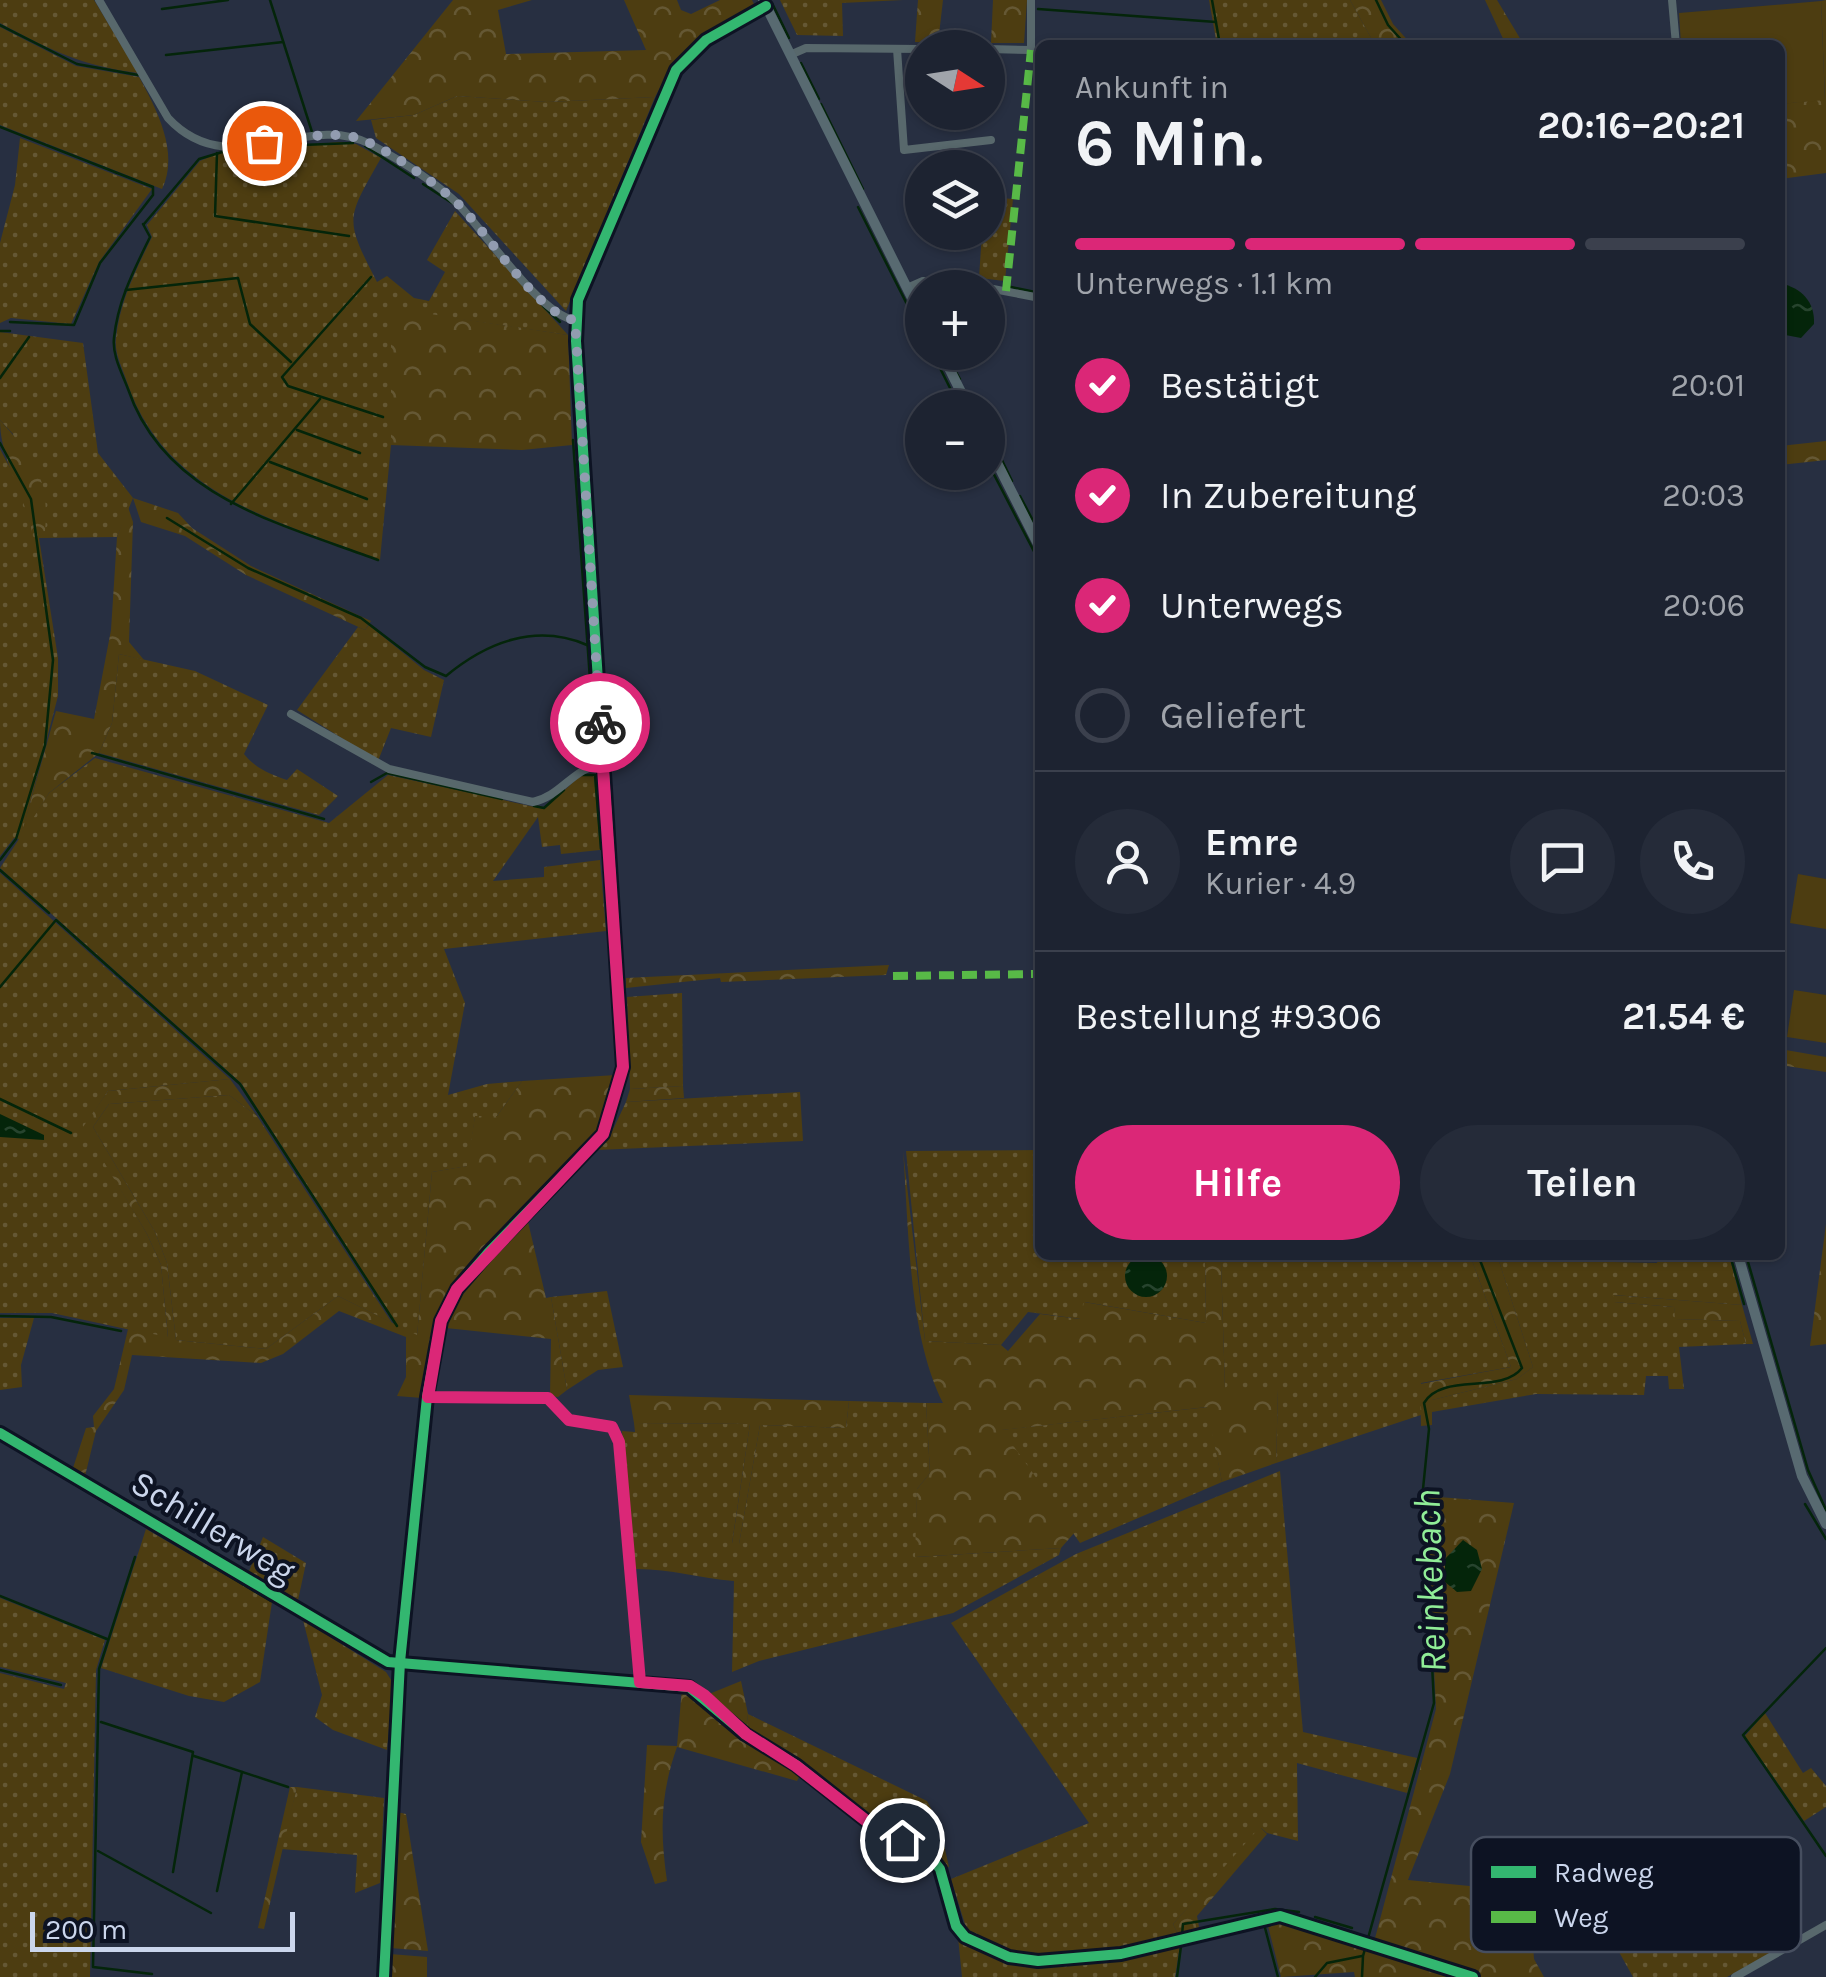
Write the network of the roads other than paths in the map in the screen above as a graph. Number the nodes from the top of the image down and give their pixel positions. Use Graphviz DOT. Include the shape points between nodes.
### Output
graph roads {
  1 [pos="98,0"];
  2 [pos="1031,0"];
  3 [pos="1672,0"];
  4 [pos="764,3"];
  5 [pos="1676,40"];
  6 [pos="897,49"];
  7 [pos="905,49"];
  8 [pos="1005,49"];
  9 [pos="790,55"];
  10 [pos="991,140"];
  11 [pos="905,284"];
  12 [pos="1005,291"];
  13 [pos="1035,297"];
  14 [pos="575,320"];
  15 [pos="1005,479"];
  16 [pos="1035,538"];
  17 [pos="291,714"];
  18 [pos="602,764"];
  19 [pos="1739,1260"];
  20 [pos="428,1397"];
  21 [pos="0,1433"];
  22 [pos="1826,1524"];
  23 [pos="400,1662"];
  24 [pos="640,1682"];
  25 [pos="1826,1925"];
  26 [pos="1801,1939"];
  27 [pos="1779,1952"];
  28 [pos="384,1977"];
  29 [pos="1473,1977"];
  30 [pos="1735,1977"];
  1 -- 14 [label="street" via="182,133 212,147 338,136 371,144 455,201 540,297 564,319"];
  2 -- 8 [label="street" via="1032,50"];
  3 -- 5 [label="street"];
  4 -- 9 [label="main road"];
  4 -- 14 [label="street" via="706,40 676,70"];
  6 -- 7 [label="street"];
  6 -- 9 [label="street" via="806,48"];
  6 -- 10 [label="street" via="904,150"];
  9 -- 11 [label="main road"];
  12 -- 13 [label="street"];
  14 -- 18 [label="street"];
  15 -- 16 [label="main road"];
  17 -- 18 [label="street" via="388,769 533,802 548,799 582,769"];
  18 -- 20 [label="street" via="623,1067 618,1094 603,1134 457,1289 441,1321"];
  19 -- 22 [label="main road" via="1802,1476"];
  20 -- 23 [label="street"];
  20 -- 24 [label="street" via="548,1398 569,1420 617,1432"];
  21 -- 23 [label="street, Schillerweg" via="388,1662"];
  23 -- 24 [label="street, Schillerweg"];
  23 -- 28 [label="street"];
  24 -- 29 [label="street, Schillerweg" via="690,1686 878,1830 926,1852 940,1870 956,1926 1008,1957 1121,1954 1280,1916"];
  25 -- 26 [label="street"];
  27 -- 30 [label="street"];
}
